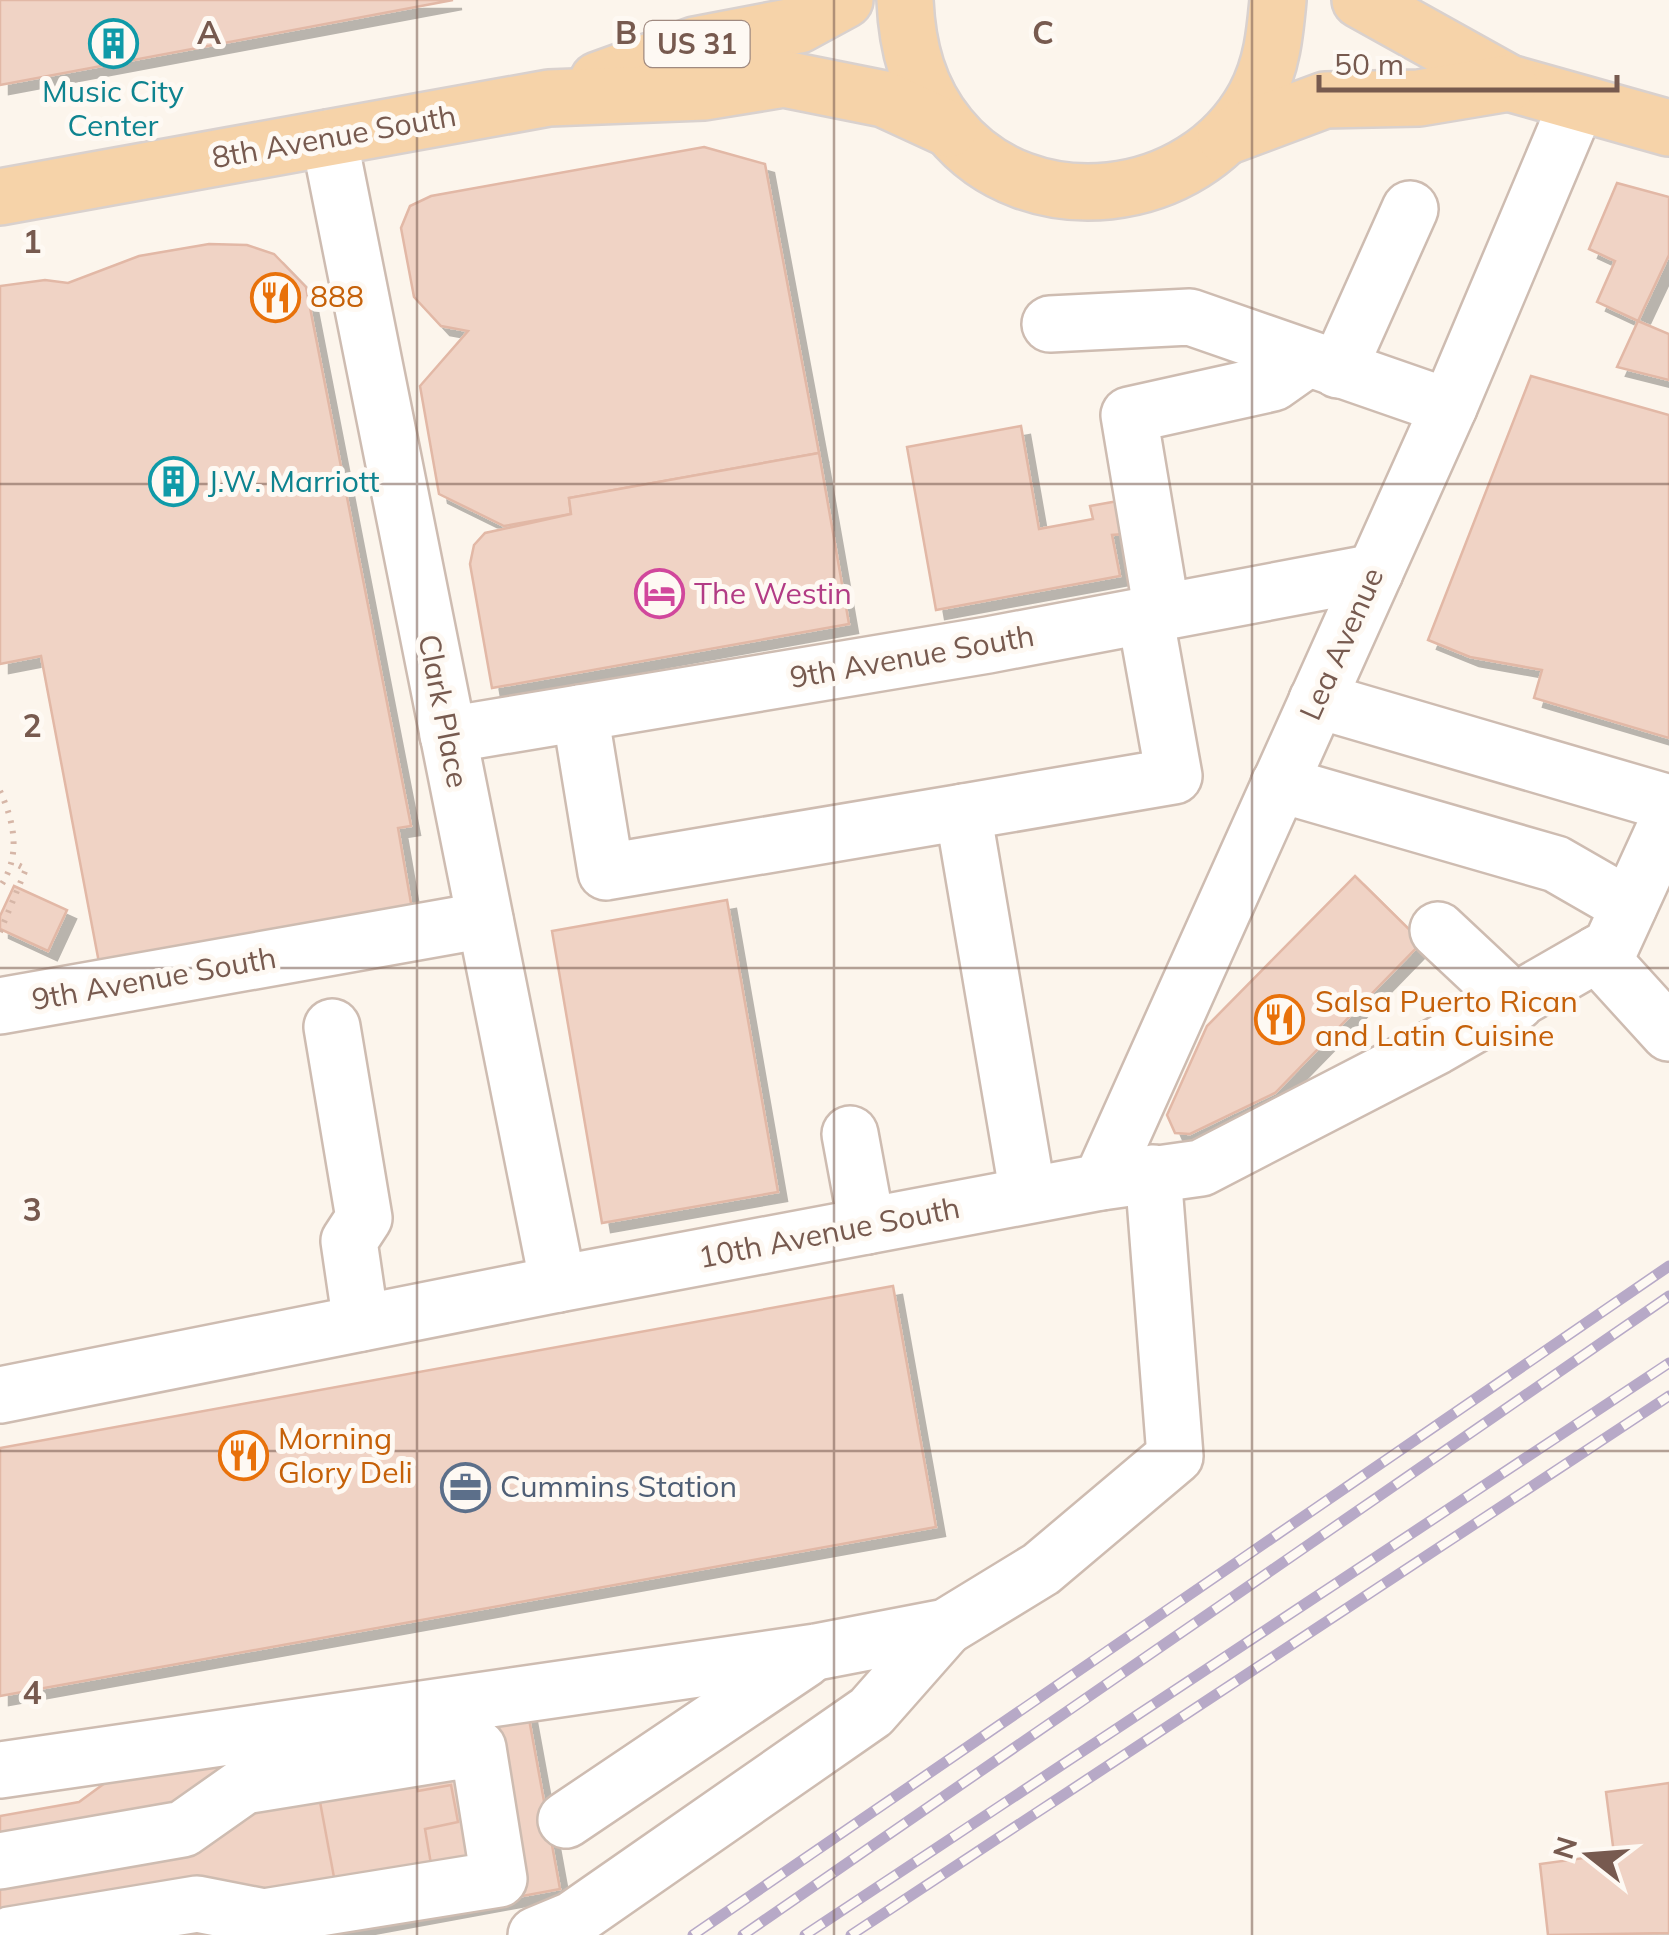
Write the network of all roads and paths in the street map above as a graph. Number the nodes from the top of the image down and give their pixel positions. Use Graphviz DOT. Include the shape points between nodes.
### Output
graph roads {
  1 [pos="845,0"];
  2 [pos="905,0"];
  3 [pos="1278,0"];
  4 [pos="1360,0"];
  5 [pos="1509,83"];
  6 [pos="550,98"];
  7 [pos="1577,104"];
  8 [pos="1669,128"];
  9 [pos="949,129"];
  10 [pos="1226,137"];
  11 [pos="330,138"];
  12 [pos="0,198"];
  13 [pos="1410,209"];
  14 [pos="1050,324"];
  15 [pos="1323,364"];
  16 [pos="1449,407"];
  17 [pos="1375,572"];
  18 [pos="1154,614"];
  19 [pos="1316,700"];
  20 [pos="580,713"];
  21 [pos="448,735"];
  22 [pos="1279,784"];
  23 [pos="0,791"];
  24 [pos="1669,802"];
  25 [pos="963,812"];
  26 [pos="1669,819"];
  27 [pos="14,862"];
  28 [pos="0,886"];
  29 [pos="485,920"];
  30 [pos="1438,930"];
  31 [pos="0,932"];
  32 [pos="1612,935"];
  33 [pos="1516,1003"];
  34 [pos="0,1006"];
  35 [pos="332,1027"];
  36 [pos="1669,1033"];
  37 [pos="850,1134"];
  38 [pos="1127,1177"];
  39 [pos="1028,1195"];
  40 [pos="867,1226"];
  41 [pos="558,1284"];
  42 [pos="382,1319"];
  43 [pos="0,1395"];
  44 [pos="946,1628"];
  45 [pos="816,1652"];
  46 [pos="0,1770"];
  47 [pos="566,1820"];
  48 [pos="0,1862"];
  49 [pos="10,1935"];
  50 [pos="536,1935"];
  1 -- 6 [label="main road, 8th Avenue South / US 31" via="799,25 696,45"];
  2 -- 9 [label="main road" via="907,39 922,87"];
  3 -- 10 [label="main road" via="1273,50 1256,96"];
  4 -- 5 [label="main road, US 31"];
  5 -- 7 [label="main road, US 31"];
  5 -- 10 [label="main road, US 31" via="1419,98 1325,100"];
  6 -- 9 [label="main road, 8th Avenue South / US 31" via="704,92 784,79 884,99"];
  6 -- 11 [label="main road, 8th Avenue South / US 31"];
  7 -- 8 [label="main road, US 31"];
  7 -- 16 [label="street, Lea Avenue"];
  9 -- 10 [label="main road, US 31" via="982,159 1020,180 1093,193 1151,184 1191,165"];
  11 -- 12 [label="main road, 8th Avenue South / US 31"];
  11 -- 21 [label="street, Clark Place"];
  13 -- 15 [label="street"];
  14 -- 15 [label="street" via="1190,317"];
  15 -- 16 [label="street"];
  15 -- 18 [label="street" via="1273,383 1129,415"];
  16 -- 17 [label="street, Lea Avenue"];
  17 -- 18 [label="street, 9th Avenue South"];
  17 -- 19 [label="street, Lea Avenue"];
  18 -- 20 [label="street, 9th Avenue South"];
  18 -- 25 [label="street" via="1174,776"];
  19 -- 22 [label="street, Lea Avenue"];
  19 -- 24 [label="street"];
  20 -- 21 [label="street, 9th Avenue South"];
  20 -- 25 [label="street" via="606,872"];
  21 -- 29 [label="street, Clark Place"];
  22 -- 32 [label="street" via="1556,864"];
  22 -- 38 [label="street, Lea Avenue"];
  23 -- 27 [label="path"];
  25 -- 39 [label="street"];
  26 -- 32 [label="street"];
  27 -- 28 [label="path"];
  27 -- 31 [label="path" via="26,869"];
  29 -- 34 [label="street, 9th Avenue South"];
  29 -- 41 [label="street, Clark Place" via="501,1106"];
  30 -- 33 [label="street"];
  32 -- 33 [label="street, 10th Avenue South"];
  32 -- 36 [label="street"];
  33 -- 38 [label="street, 10th Avenue South" via="1201,1168"];
  35 -- 42 [label="street" via="364,1218 349,1241"];
  37 -- 40 [label="street"];
  38 -- 39 [label="street, 10th Avenue South"];
  38 -- 44 [label="street" via="1175,1456 1042,1569"];
  39 -- 40 [label="street, 10th Avenue South"];
  40 -- 41 [label="street, 10th Avenue South"];
  41 -- 42 [label="street, 10th Avenue South"];
  42 -- 43 [label="street, 10th Avenue South"];
  44 -- 45 [label="street"];
  44 -- 50 [label="street" via="871,1712 572,1920"];
  45 -- 46 [label="street"];
  45 -- 47 [label="street"];
  48 -- 49 [label="street" via="183,1829 244,1786 478,1748 499,1879 264,1917 196,1904"];
}
